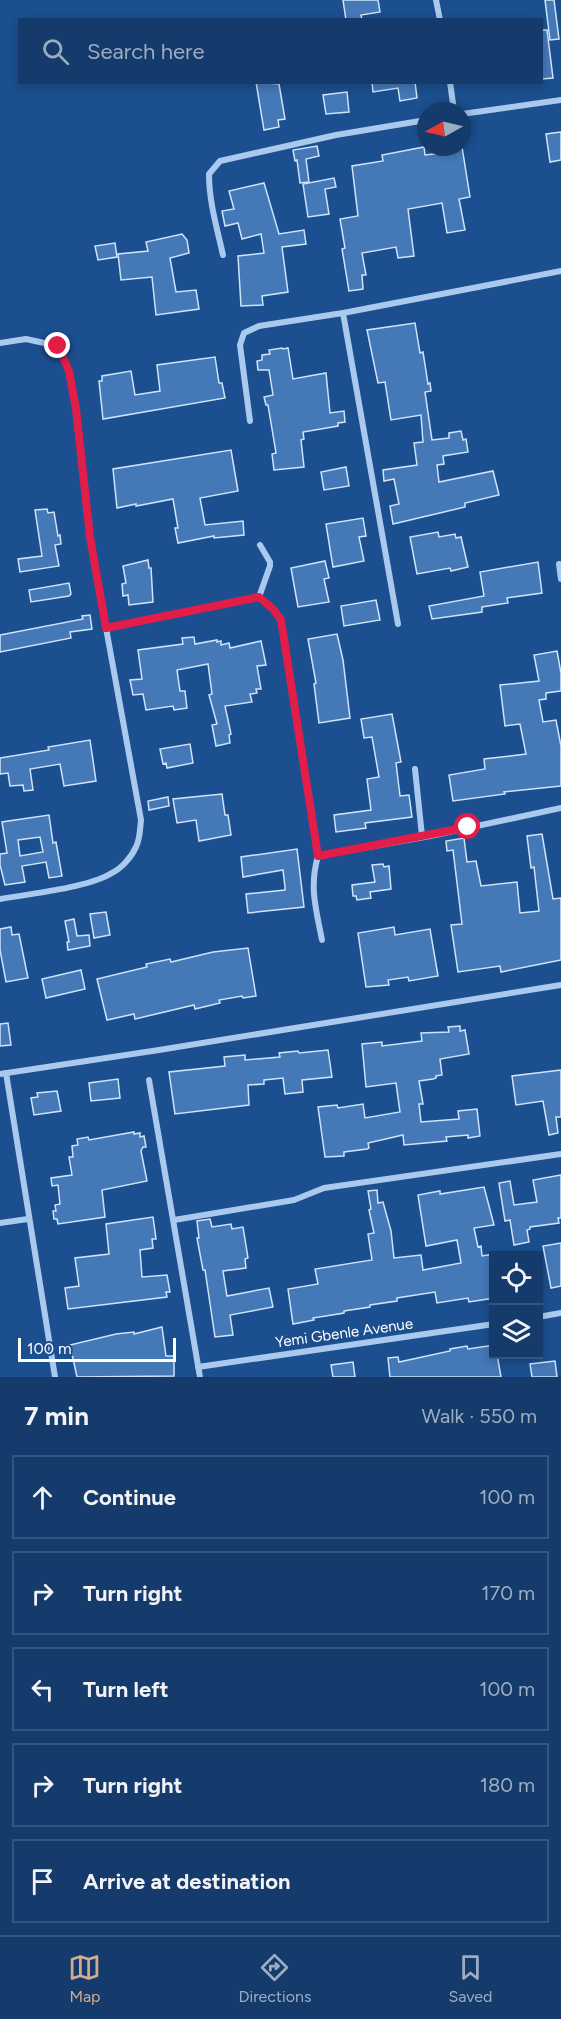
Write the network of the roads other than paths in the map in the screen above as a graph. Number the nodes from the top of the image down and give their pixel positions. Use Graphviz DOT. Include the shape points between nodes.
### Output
graph roads {
  1 [pos="436,0"];
  2 [pos="440,18"];
  3 [pos="450,84"];
  4 [pos="561,100"];
  5 [pos="453,102"];
  6 [pos="471,113"];
  7 [pos="417,122"];
  8 [pos="223,255"];
  9 [pos="561,271"];
  10 [pos="343,313"];
  11 [pos="0,343"];
  12 [pos="250,421"];
  13 [pos="260,545"];
  14 [pos="559,564"];
  15 [pos="561,579"];
  16 [pos="259,597"];
  17 [pos="398,624"];
  18 [pos="106,628"];
  19 [pos="415,769"];
  20 [pos="561,808"];
  21 [pos="422,836"];
  22 [pos="318,856"];
  23 [pos="0,899"];
  24 [pos="322,940"];
  25 [pos="561,985"];
  26 [pos="3,1073"];
  27 [pos="149,1080"];
  28 [pos="561,1154"];
  29 [pos="28,1219"];
  30 [pos="174,1220"];
  31 [pos="0,1223"];
  32 [pos="561,1313"];
  33 [pos="543,1316"];
  34 [pos="489,1325"];
  35 [pos="198,1367"];
  36 [pos="55,1377"];
  37 [pos="200,1377"];
  1 -- 2 [label="street"];
  3 -- 5 [label="street"];
  4 -- 6 [label="street"];
  7 -- 8 [label="street" via="220,161 209,174 209,183"];
  9 -- 10 [label="street"];
  10 -- 12 [label="street" via="259,326 244,333 240,345"];
  10 -- 17 [label="street"];
  11 -- 18 [label="street" via="26,339 58,346 69,371"];
  13 -- 16 [label="street" via="270,562 270,571"];
  14 -- 15 [label="street"];
  16 -- 18 [label="street"];
  16 -- 22 [label="street" via="281,620"];
  18 -- 23 [label="street" via="141,820 140,837 123,865 110,875"];
  19 -- 21 [label="street"];
  20 -- 21 [label="street"];
  21 -- 22 [label="street"];
  22 -- 24 [label="street" via="313,895"];
  25 -- 26 [label="street"];
  26 -- 29 [label="street"];
  27 -- 30 [label="street"];
  28 -- 30 [label="street" via="324,1188 294,1200"];
  29 -- 31 [label="street"];
  29 -- 36 [label="street"];
  30 -- 35 [label="street"];
  32 -- 33 [label="street"];
  34 -- 35 [label="street, Yemi Gbenle Avenue"];
  35 -- 37 [label="street"];
}
